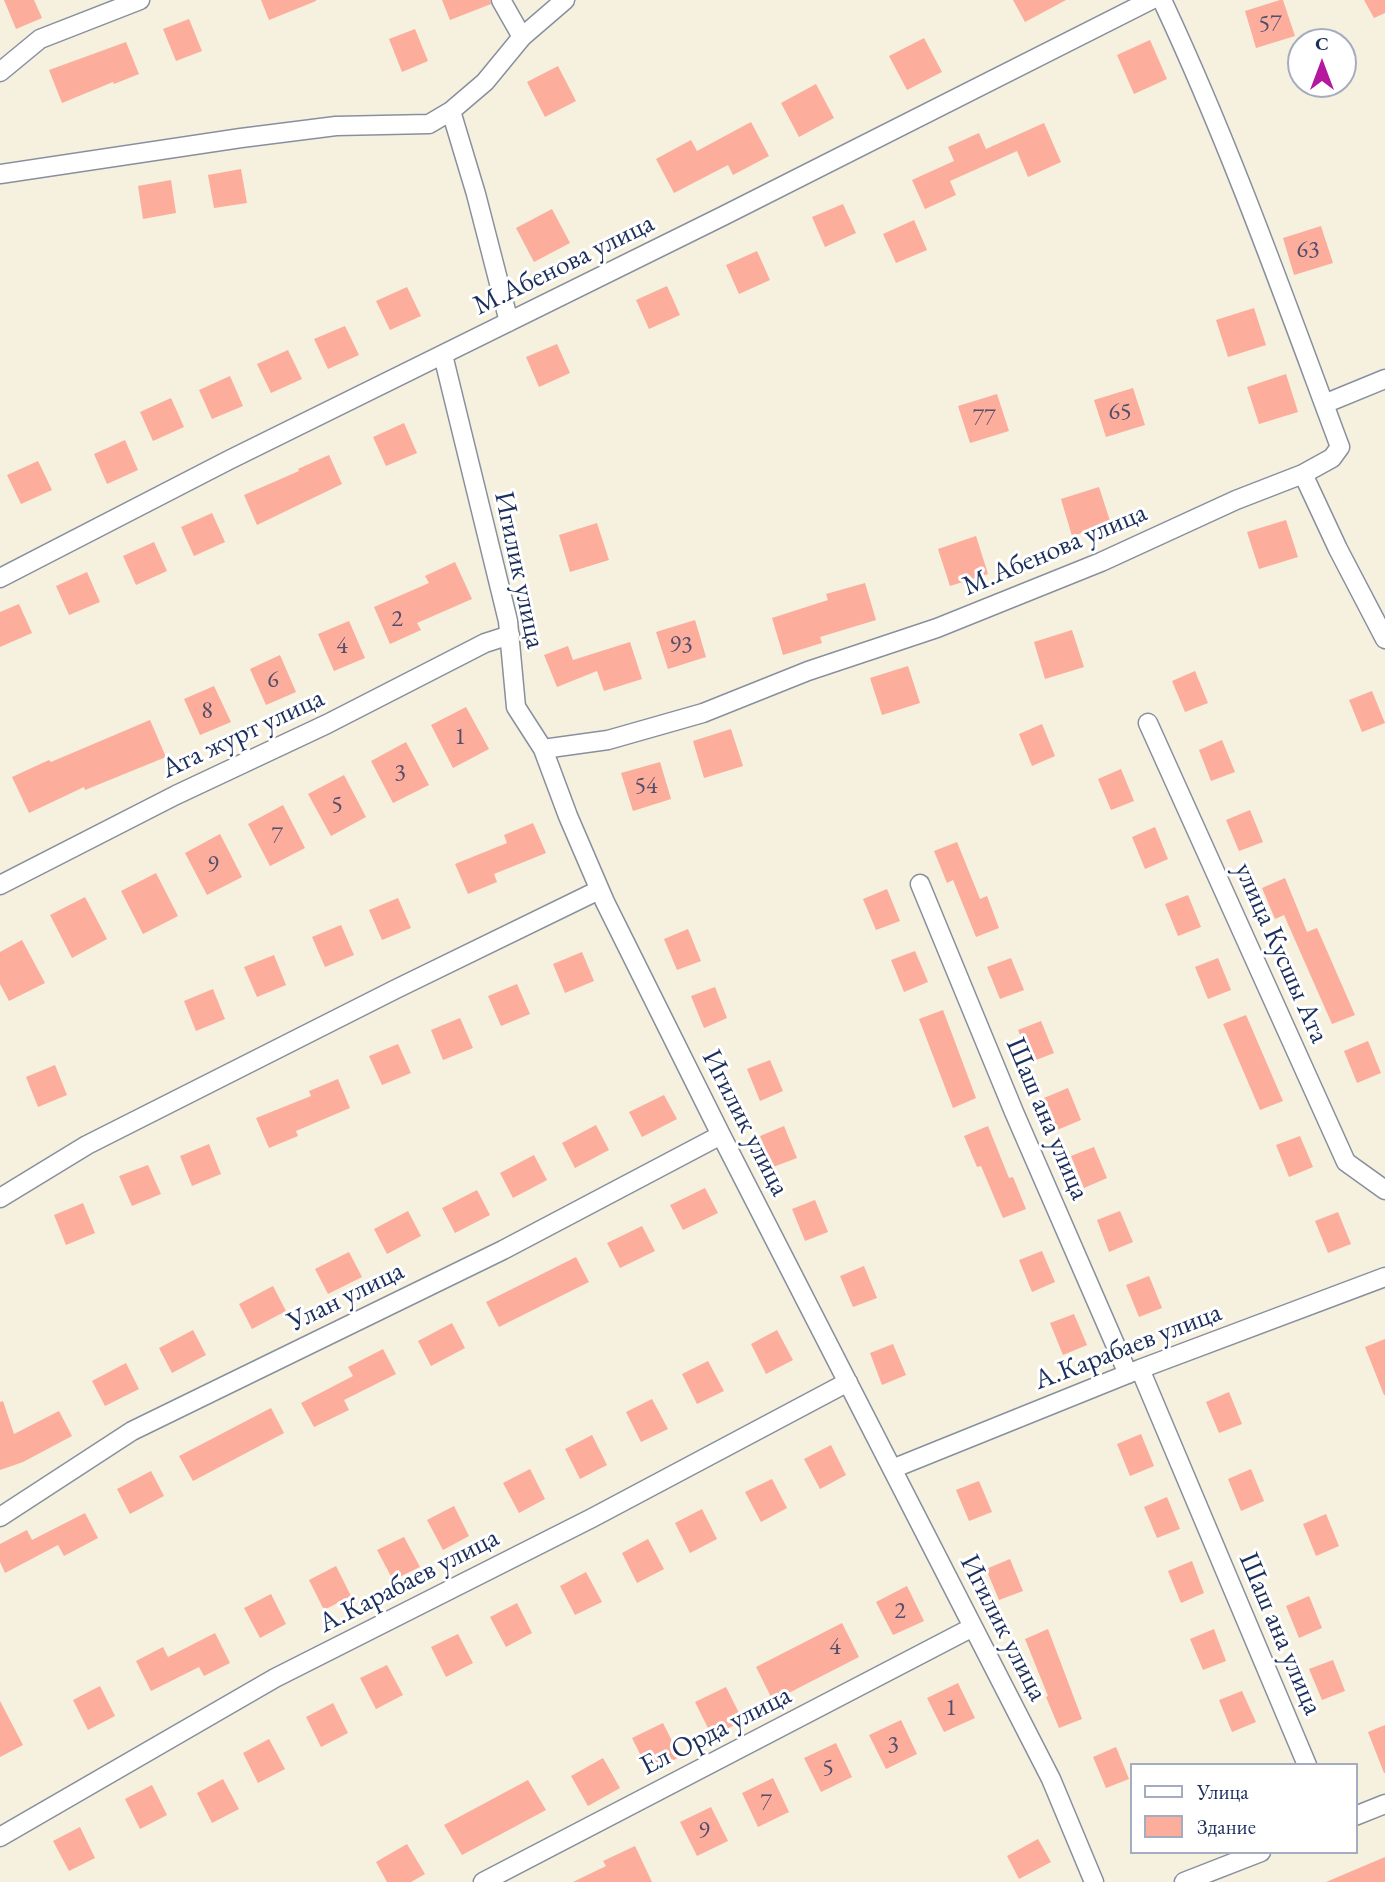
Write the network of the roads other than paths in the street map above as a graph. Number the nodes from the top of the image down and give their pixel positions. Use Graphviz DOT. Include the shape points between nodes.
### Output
graph roads {
  1 [pos="140,0"];
  2 [pos="501,0"];
  3 [pos="565,0"];
  4 [pos="1151,0"];
  5 [pos="1162,0"];
  6 [pos="522,37"];
  7 [pos="0,72"];
  8 [pos="451,111"];
  9 [pos="0,174"];
  10 [pos="509,322"];
  11 [pos="443,355"];
  12 [pos="1385,379"];
  13 [pos="1324,404"];
  14 [pos="1303,474"];
  15 [pos="0,578"];
  16 [pos="510,635"];
  17 [pos="1385,639"];
  18 [pos="1148,723"];
  19 [pos="543,749"];
  20 [pos="920,884"];
  21 [pos="0,885"];
  22 [pos="599,890"];
  23 [pos="721,1135"];
  24 [pos="1385,1190"];
  25 [pos="0,1198"];
  26 [pos="1385,1277"];
  27 [pos="1134,1372"];
  28 [pos="848,1382"];
  29 [pos="892,1469"];
  30 [pos="0,1517"];
  31 [pos="973,1627"];
  32 [pos="1306,1763"];
  33 [pos="1385,1804"];
  34 [pos="1357,1814"];
  35 [pos="0,1837"];
  36 [pos="1256,1854"];
  37 [pos="483,1882"];
  38 [pos="1094,1882"];
  39 [pos="1184,1882"];
  1 -- 7 [label="street" via="40,39"];
  2 -- 6 [label="street"];
  3 -- 6 [label="street"];
  4 -- 10 [label="street, М.Абенова улица"];
  5 -- 13 [label="street, М.Абенова улица" via="1192,64"];
  6 -- 8 [label="street" via="485,82"];
  8 -- 9 [label="street" via="429,124 336,126"];
  8 -- 10 [label="street"];
  10 -- 11 [label="street, М.Абенова улица"];
  11 -- 15 [label="street, М.Абенова улица"];
  11 -- 16 [label="street, Игилик улица"];
  12 -- 13 [label="street"];
  13 -- 14 [label="street, М.Абенова улица" via="1340,447 1332,458"];
  14 -- 17 [label="street"];
  14 -- 19 [label="street, М.Абенова улица" via="937,628 808,671 704,713 608,740"];
  16 -- 19 [label="street, Игилик улица" via="516,707"];
  16 -- 21 [label="street, Ата журт улица" via="485,643"];
  18 -- 24 [label="street, улица Кусшы Ата" via="1346,1161"];
  19 -- 22 [label="street, Игилик улица"];
  20 -- 27 [label="street, Шаш ана улица" via="1014,1112"];
  22 -- 23 [label="street, Игилик улица"];
  22 -- 25 [label="street" via="87,1145"];
  23 -- 28 [label="street, Игилик улица"];
  23 -- 30 [label="street, Улан улица" via="503,1250 132,1431"];
  26 -- 27 [label="street, А.Карабаев улица"];
  27 -- 29 [label="street, А.Карабаев улица"];
  27 -- 32 [label="street, Шаш ана улица"];
  28 -- 29 [label="street, Игилик улица"];
  28 -- 35 [label="street, А.Карабаев улица" via="275,1678"];
  29 -- 31 [label="street, Игилик улица"];
  31 -- 37 [label="street, Ел Орда улица"];
  31 -- 38 [label="street, Игилик улица" via="1051,1779"];
  33 -- 34 [label="street"];
  36 -- 39 [label="street"];
}
